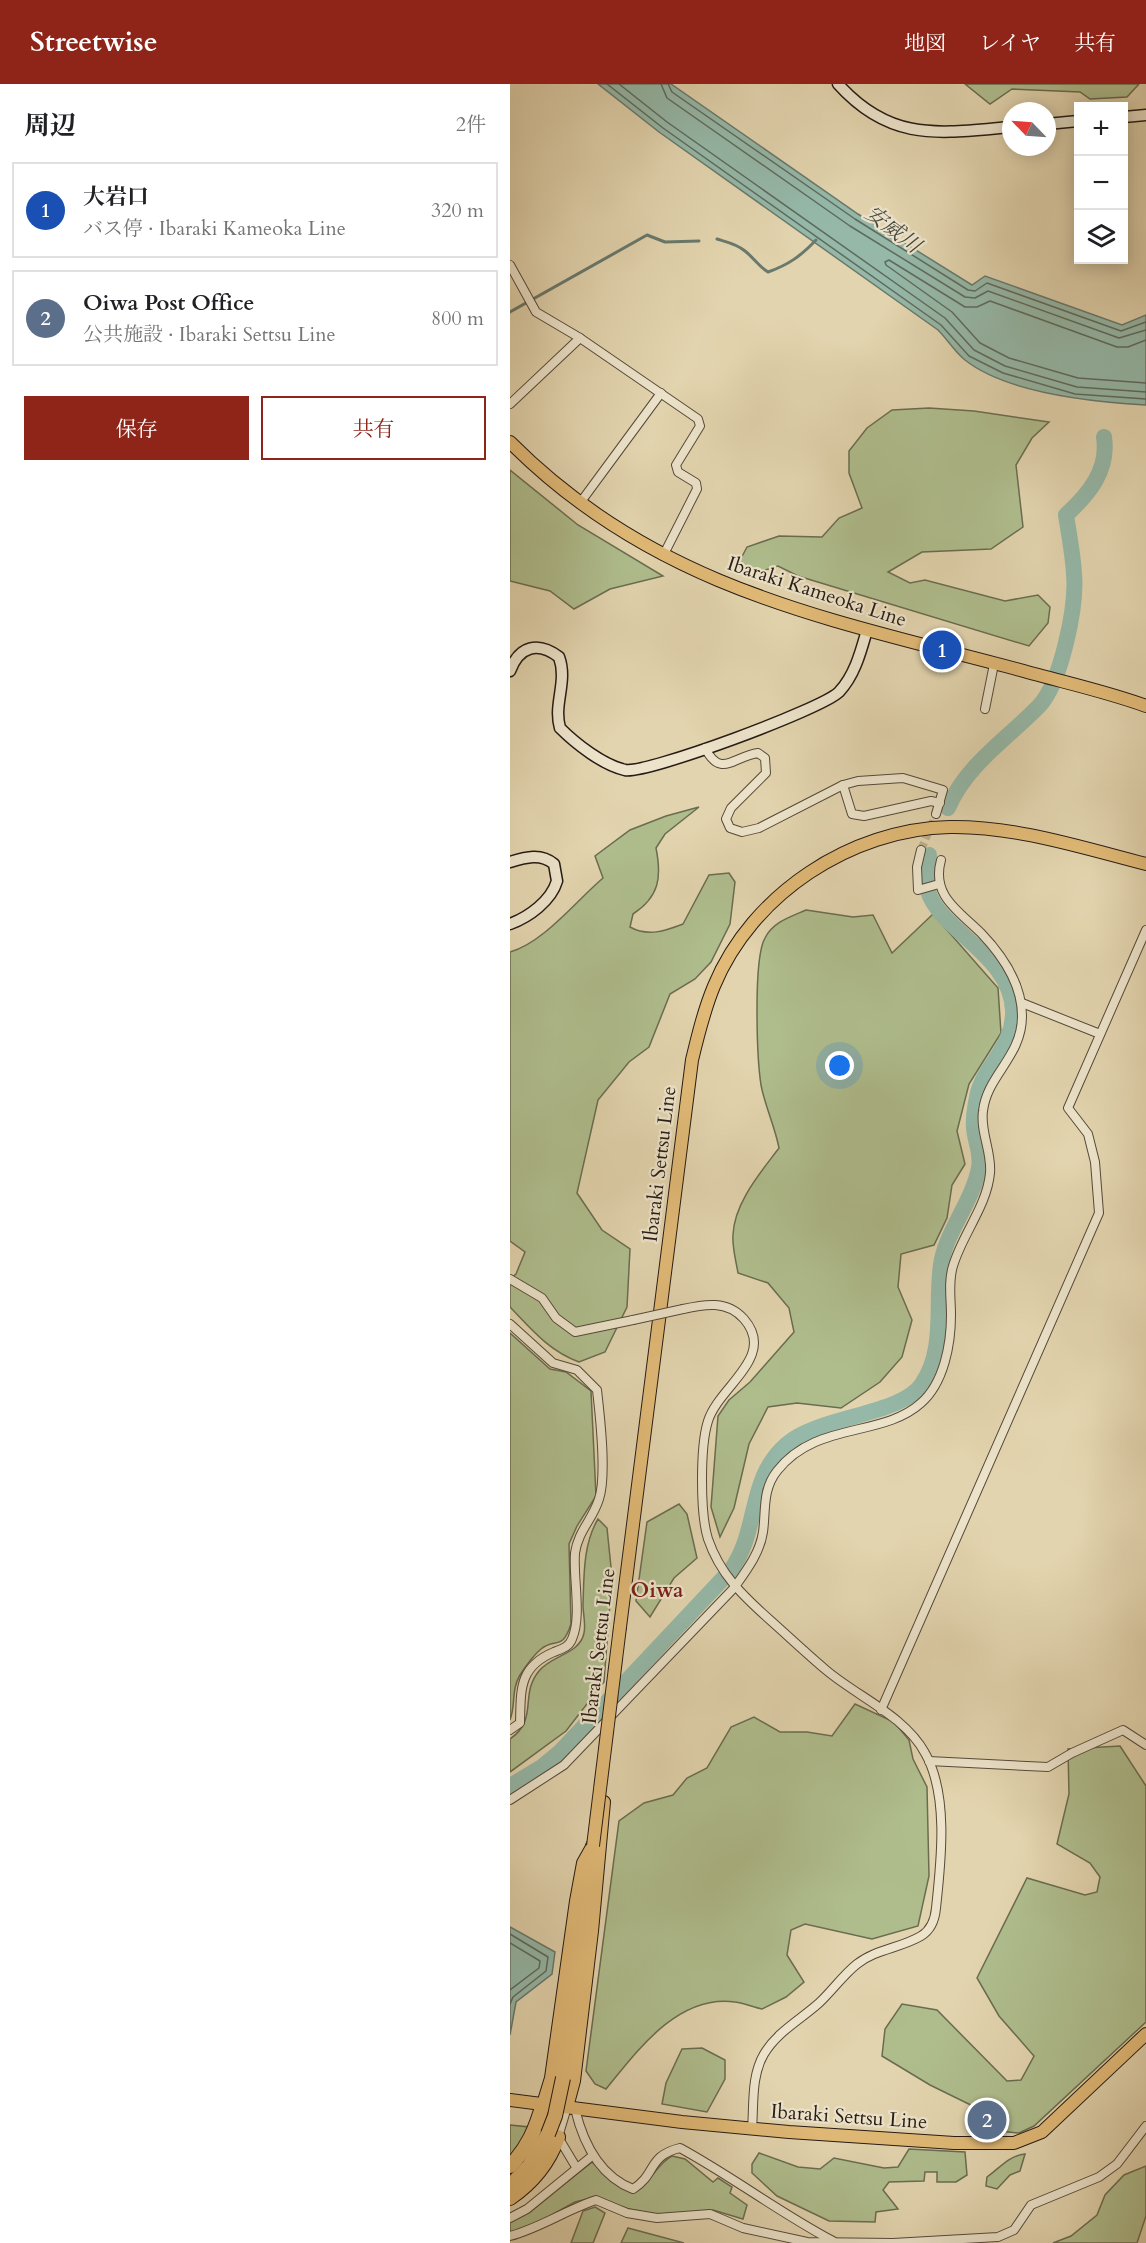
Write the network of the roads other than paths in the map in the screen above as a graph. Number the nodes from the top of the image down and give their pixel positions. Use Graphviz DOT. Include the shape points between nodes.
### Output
graph roads {
  1 [pos="838,84"];
  2 [pos="1146,115"];
  3 [pos="1128,117"];
  4 [pos="1074,121"];
  5 [pos="1056,123"];
  6 [pos="1002,128"];
  7 [pos="510,265"];
  8 [pos="580,338"];
  9 [pos="661,393"];
  10 [pos="510,404"];
  11 [pos="510,442"];
  12 [pos="580,503"];
  13 [pos="663,556"];
  14 [pos="867,630"];
  15 [pos="994,664"];
  16 [pos="510,672"];
  17 [pos="1146,706"];
  18 [pos="985,709"];
  19 [pos="705,748"];
  20 [pos="843,785"];
  21 [pos="939,803"];
  22 [pos="936,814"];
  23 [pos="921,850"];
  24 [pos="941,860"];
  25 [pos="510,862"];
  26 [pos="1146,864"];
  27 [pos="938,885"];
  28 [pos="510,924"];
  29 [pos="1146,930"];
  30 [pos="1022,1003"];
  31 [pos="1100,1034"];
  32 [pos="510,1279"];
  33 [pos="510,1324"];
  34 [pos="732,1585"];
  35 [pos="881,1710"];
  36 [pos="510,1730"];
  37 [pos="1146,1745"];
  38 [pos="603,1755"];
  39 [pos="929,1761"];
  40 [pos="510,1800"];
  41 [pos="593,1846"];
  42 [pos="582,1930"];
  43 [pos="1146,2034"];
  44 [pos="510,2100"];
  45 [pos="543,2104"];
  46 [pos="571,2108"];
  47 [pos="1146,2126"];
  48 [pos="752,2129"];
  49 [pos="553,2135"];
  50 [pos="592,2156"];
  51 [pos="510,2166"];
  52 [pos="576,2167"];
  53 [pos="510,2186"];
  54 [pos="510,2198"];
  55 [pos="510,2218"];
  56 [pos="510,2236"];
  57 [pos="834,2242"];
  1 -- 6 [label="street" via="870,113 908,130"];
  2 -- 3 [label="street"];
  4 -- 5 [label="street"];
  7 -- 8 [label="street" via="536,312"];
  8 -- 9 [label="street"];
  8 -- 10 [label="street"];
  9 -- 12 [label="street"];
  9 -- 13 [label="street" via="698,419 700,426 676,465 678,472 696,483 697,489"];
  11 -- 12 [label="main road, Ibaraki Kameoka Line"];
  12 -- 13 [label="main road, Ibaraki Kameoka Line"];
  13 -- 14 [label="main road, Ibaraki Kameoka Line" via="756,596"];
  14 -- 15 [label="main road, Ibaraki Kameoka Line"];
  14 -- 19 [label="street" via="859,656 838,693 813,707"];
  15 -- 17 [label="main road, Ibaraki Kameoka Line"];
  15 -- 18 [label="street"];
  16 -- 19 [label="street" via="514,660 537,646 559,657 564,681 558,710 560,728 608,764 634,770"];
  19 -- 20 [label="street" via="711,760 720,764 727,765 749,754 758,753 765,758 766,773 730,808 726,819 730,828 742,832 759,828"];
  20 -- 21 [label="street" via="880,777 903,778 942,790"];
  20 -- 21 [label="street" via="852,814 864,816 931,801"];
  21 -- 22 [label="street"];
  23 -- 27 [label="street" via="917,859 918,890"];
  24 -- 27 [label="street"];
  25 -- 28 [label="street" via="533,856 548,859 554,864 557,881 544,902"];
  26 -- 38 [label="main road, Ibaraki Settsu Line, bridge" via="1014,833 950,827 870,842 827,861 793,885 747,932 714,986 692,1060"];
  27 -- 30 [label="street" via="1011,972"];
  29 -- 31 [label="street"];
  30 -- 31 [label="street"];
  30 -- 34 [label="street" via="1017,1044 985,1100 982,1121 990,1175 950,1278 950,1336 939,1377 922,1403 912,1409 828,1437 788,1458 774,1474 765,1497 763,1533 752,1563"];
  31 -- 35 [label="street" via="1068,1108 1088,1134 1095,1162 1099,1213"];
  32 -- 34 [label="street, bridge" via="542,1298 556,1318 574,1332 708,1304 731,1309 748,1323 754,1344 751,1360 715,1404 706,1429 702,1507 707,1535"];
  33 -- 36 [label="street" via="553,1363 577,1370 597,1390 602,1481 599,1500 579,1533 572,1641 538,1661 525,1677 519,1693 520,1723"];
  34 -- 35 [label="street" via="827,1671"];
  34 -- 40 [label="street" via="564,1766"];
  35 -- 39 [label="street" via="908,1731"];
  37 -- 39 [label="street" via="1123,1730 1048,1767"];
  38 -- 41 [label="main road, Ibaraki Settsu Line, bridge"];
  38 -- 42 [label="main road, bridge" via="605,1788"];
  39 -- 48 [label="street" via="938,1792 941,1856 931,1927 922,1935 857,1964 819,2004 777,2037 763,2055 755,2076"];
  41 -- 42 [label="highway"];
  42 -- 45 [label="main road"];
  42 -- 46 [label="main road"];
  42 -- 49 [label="highway, bridge"];
  43 -- 48 [label="main road, Ibaraki Settsu Line" via="1042,2132 1014,2143 954,2144"];
  44 -- 45 [label="main road, Ibaraki Settsu Line"];
  45 -- 46 [label="main road, Ibaraki Settsu Line"];
  45 -- 51 [label="highway" via="535,2132"];
  46 -- 48 [label="main road, Ibaraki Settsu Line"];
  46 -- 49 [label="street"];
  46 -- 50 [label="street"];
  47 -- 57 [label="street" via="1117,2164 1099,2177 1031,2205 1014,2230 998,2237"];
  49 -- 52 [label="street"];
  49 -- 53 [label="highway"];
  49 -- 54 [label="highway" via="545,2164"];
  50 -- 52 [label="street"];
  50 -- 57 [label="street" via="621,2184 633,2188 644,2182 654,2162 665,2152 680,2148"];
  52 -- 55 [label="street" via="554,2188"];
  56 -- 57 [label="street" via="596,2200 647,2217 710,2214 768,2234 807,2242"];
}
